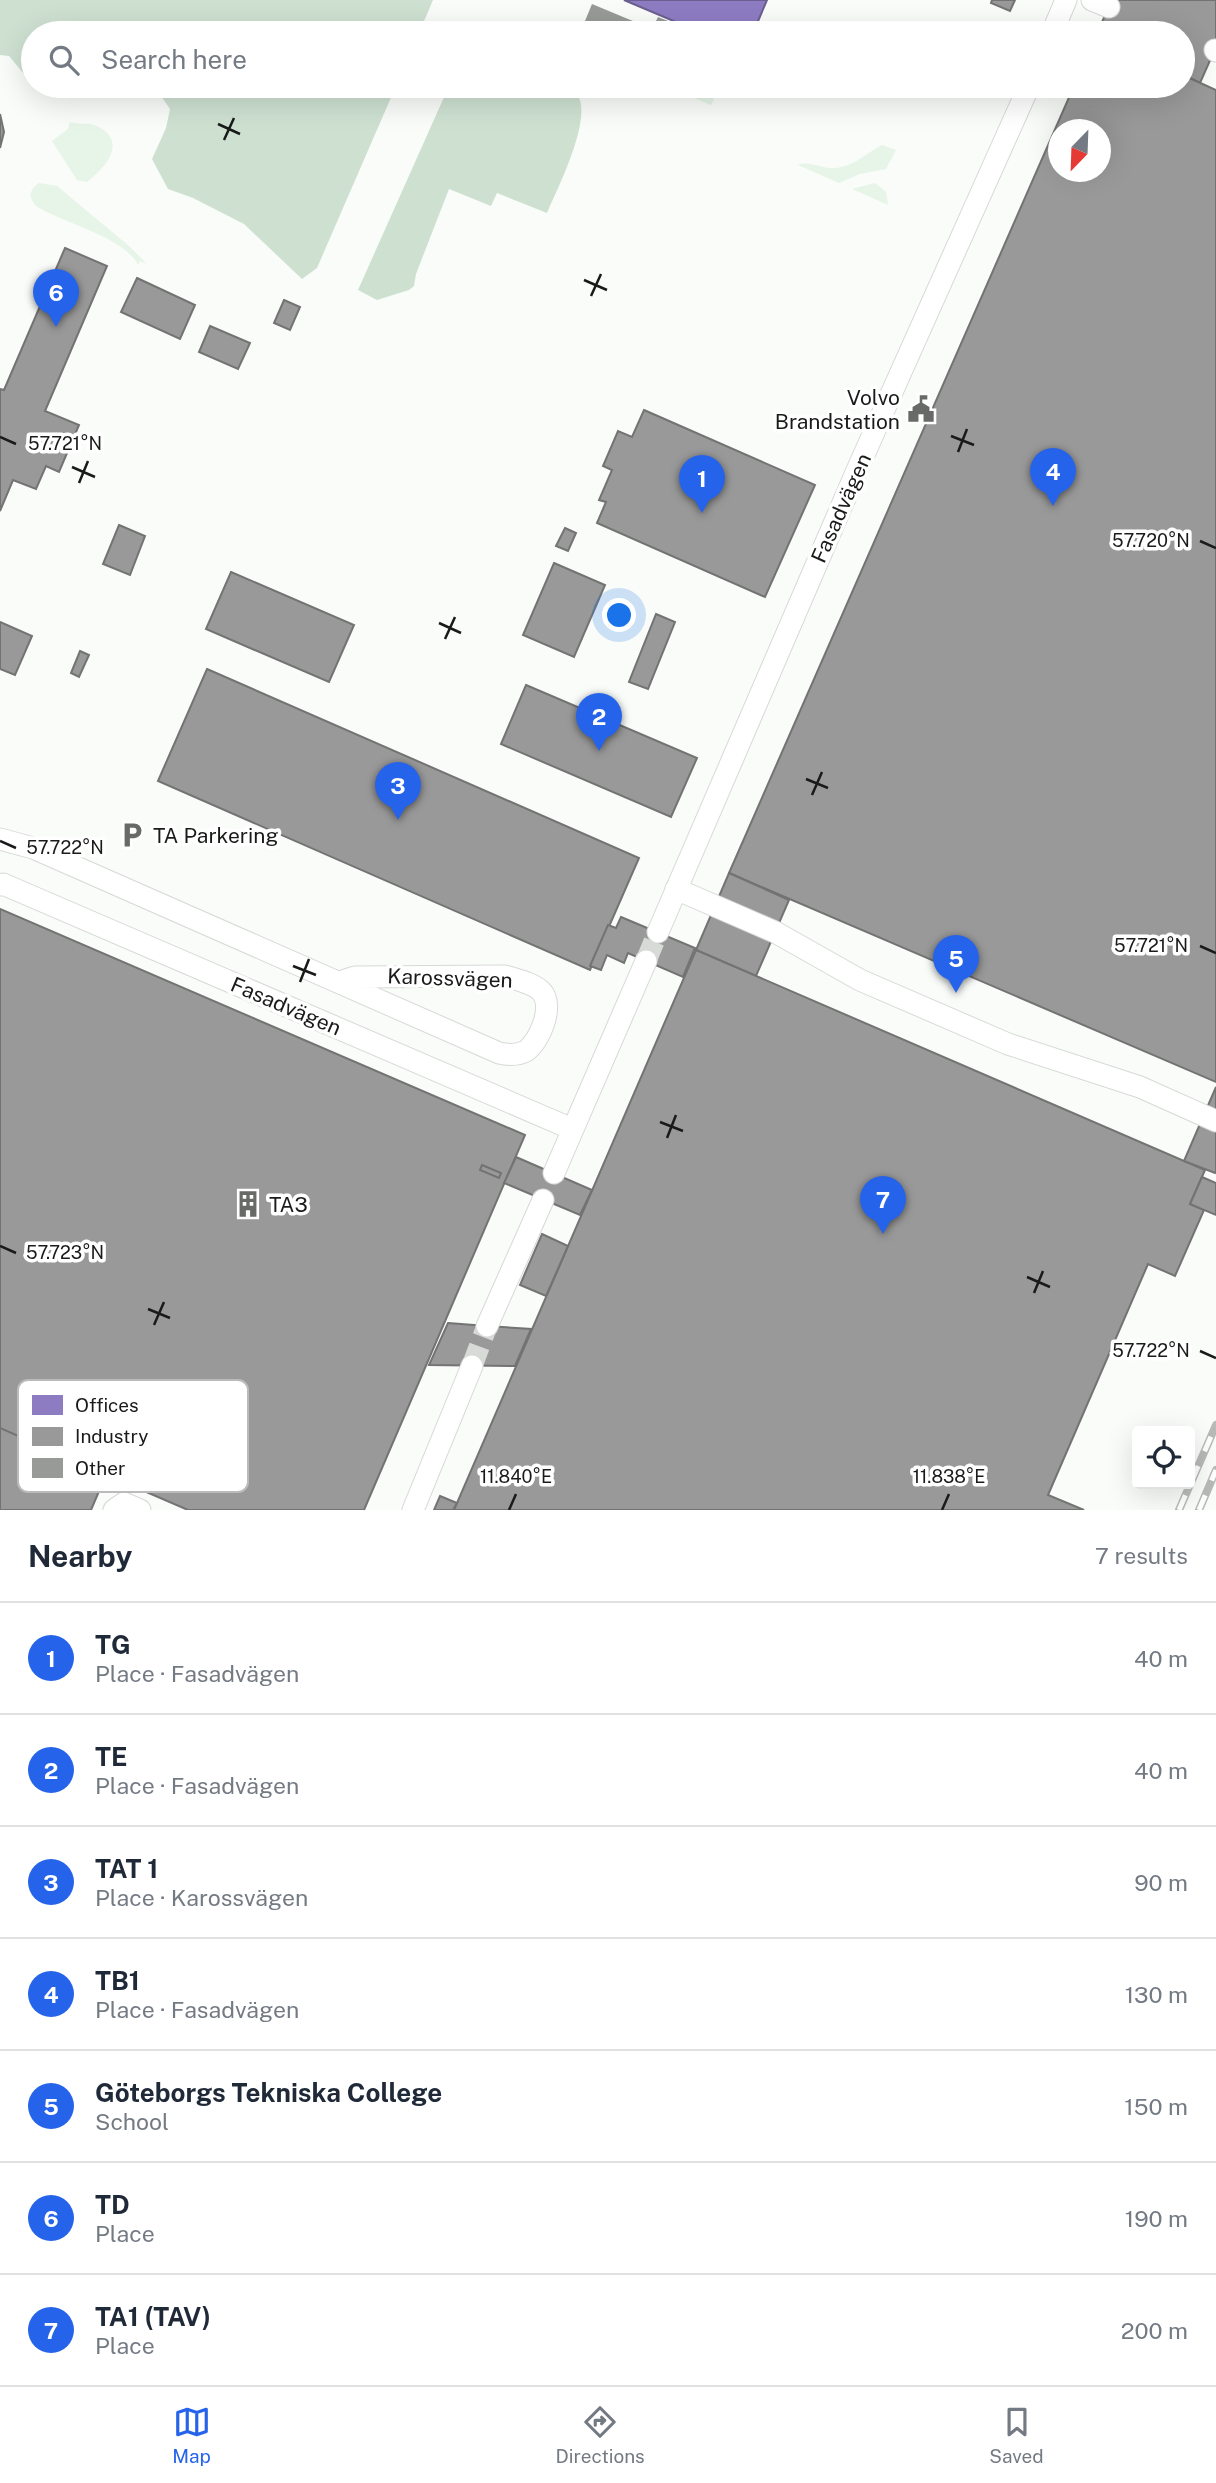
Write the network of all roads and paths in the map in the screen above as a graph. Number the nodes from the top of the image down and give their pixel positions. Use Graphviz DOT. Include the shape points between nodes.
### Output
graph roads {
  1 [pos="1066,0"];
  2 [pos="1057,21"];
  3 [pos="1024,98"];
  4 [pos="0,839"];
  5 [pos="0,885"];
  6 [pos="677,889"];
  7 [pos="658,932"];
  8 [pos="646,961"];
  9 [pos="340,982"];
  10 [pos="1210,1118"];
  11 [pos="572,1129"];
  12 [pos="554,1173"];
  13 [pos="543,1200"];
  14 [pos="487,1326"];
  15 [pos="472,1366"];
  16 [pos="114,1510"];
  17 [pos="141,1510"];
  18 [pos="413,1510"];
  1 -- 2 [label="street"];
  3 -- 6 [label="street, Fasadvägen"];
  4 -- 9 [label="street, Karossvägen" via="33,848"];
  5 -- 11 [label="street, Fasadvägen"];
  6 -- 7 [label="street, Fasadvägen"];
  6 -- 10 [label="street" via="775,932 860,980 983,1034 1140,1087"];
  8 -- 11 [label="street"];
  9 -- 9 [label="street, Karossvägen" via="511,1056 531,1043 545,1020 548,1004 542,992 505,976 365,976"];
  11 -- 12 [label="street"];
  13 -- 14 [label="street"];
  15 -- 18 [label="street"];
  16 -- 17 [label="street" via="124,1503"];
}
